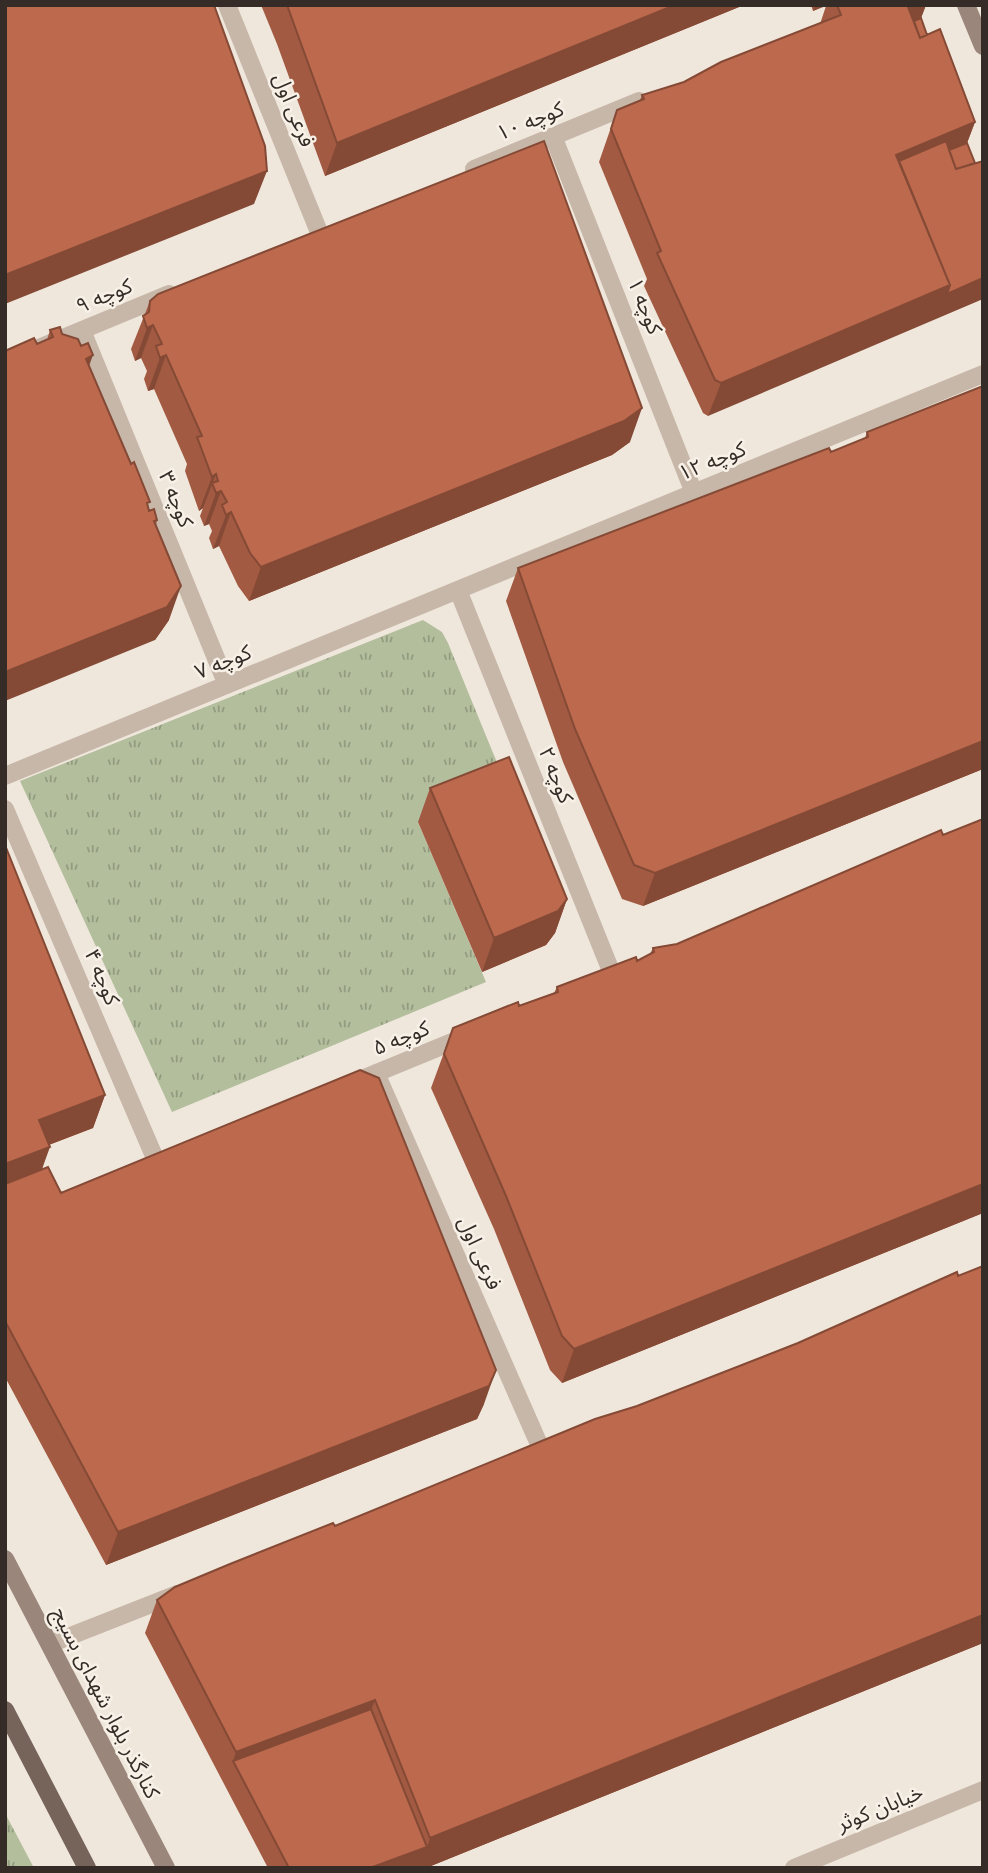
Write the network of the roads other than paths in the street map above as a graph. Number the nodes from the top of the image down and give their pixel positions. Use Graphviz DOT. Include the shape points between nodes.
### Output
graph roads {
  1 [pos="227,5"];
  2 [pos="966,5"];
  3 [pos="983,46"];
  4 [pos="654,95"];
  5 [pos="553,136"];
  6 [pos="455,177"];
  7 [pos="320,232"];
  8 [pos="184,288"];
  9 [pos="82,330"];
  10 [pos="5,362"];
  11 [pos="983,374"];
  12 [pos="694,493"];
  13 [pos="458,590"];
  14 [pos="227,685"];
  15 [pos="5,776"];
  16 [pos="5,809"];
  17 [pos="613,976"];
  18 [pos="488,1027"];
  19 [pos="376,1073"];
  20 [pos="338,1089"];
  21 [pos="158,1163"];
  22 [pos="542,1451"];
  23 [pos="5,1559"];
  24 [pos="192,1588"];
  25 [pos="50,1644"];
  26 [pos="5,1710"];
  27 [pos="983,1790"];
  28 [pos="87,1868"];
  29 [pos="166,1868"];
  30 [pos="794,1868"];
  1 -- 7 [label="street, فرعی اول"];
  2 -- 3 [label="street"];
  4 -- 5 [label="street, کوچه ۱۰"];
  5 -- 6 [label="street, کوچه ۱۰"];
  5 -- 12 [label="street, کوچه ۱"];
  8 -- 9 [label="street, کوچه ۹"];
  9 -- 10 [label="street, کوچه ۹"];
  9 -- 14 [label="street, کوچه ۳"];
  11 -- 12 [label="street, کوچه ۱۲"];
  12 -- 13 [label="street, کوچه ۱۲"];
  13 -- 14 [label="street, کوچه ۷"];
  13 -- 17 [label="street, کوچه ۲"];
  14 -- 15 [label="street, کوچه ۷"];
  16 -- 21 [label="street, کوچه ۴"];
  18 -- 19 [label="street, کوچه ۵"];
  19 -- 20 [label="street, کوچه ۵"];
  19 -- 22 [label="street, فرعی اول"];
  23 -- 25 [label="street, کنارگذر بلوار شهدای بسیج"];
  24 -- 25 [label="street"];
  25 -- 29 [label="street, کنارگذر بلوار شهدای بسیج"];
  26 -- 28 [label="main road"];
  27 -- 30 [label="street, خیابان کوثر"];
}
